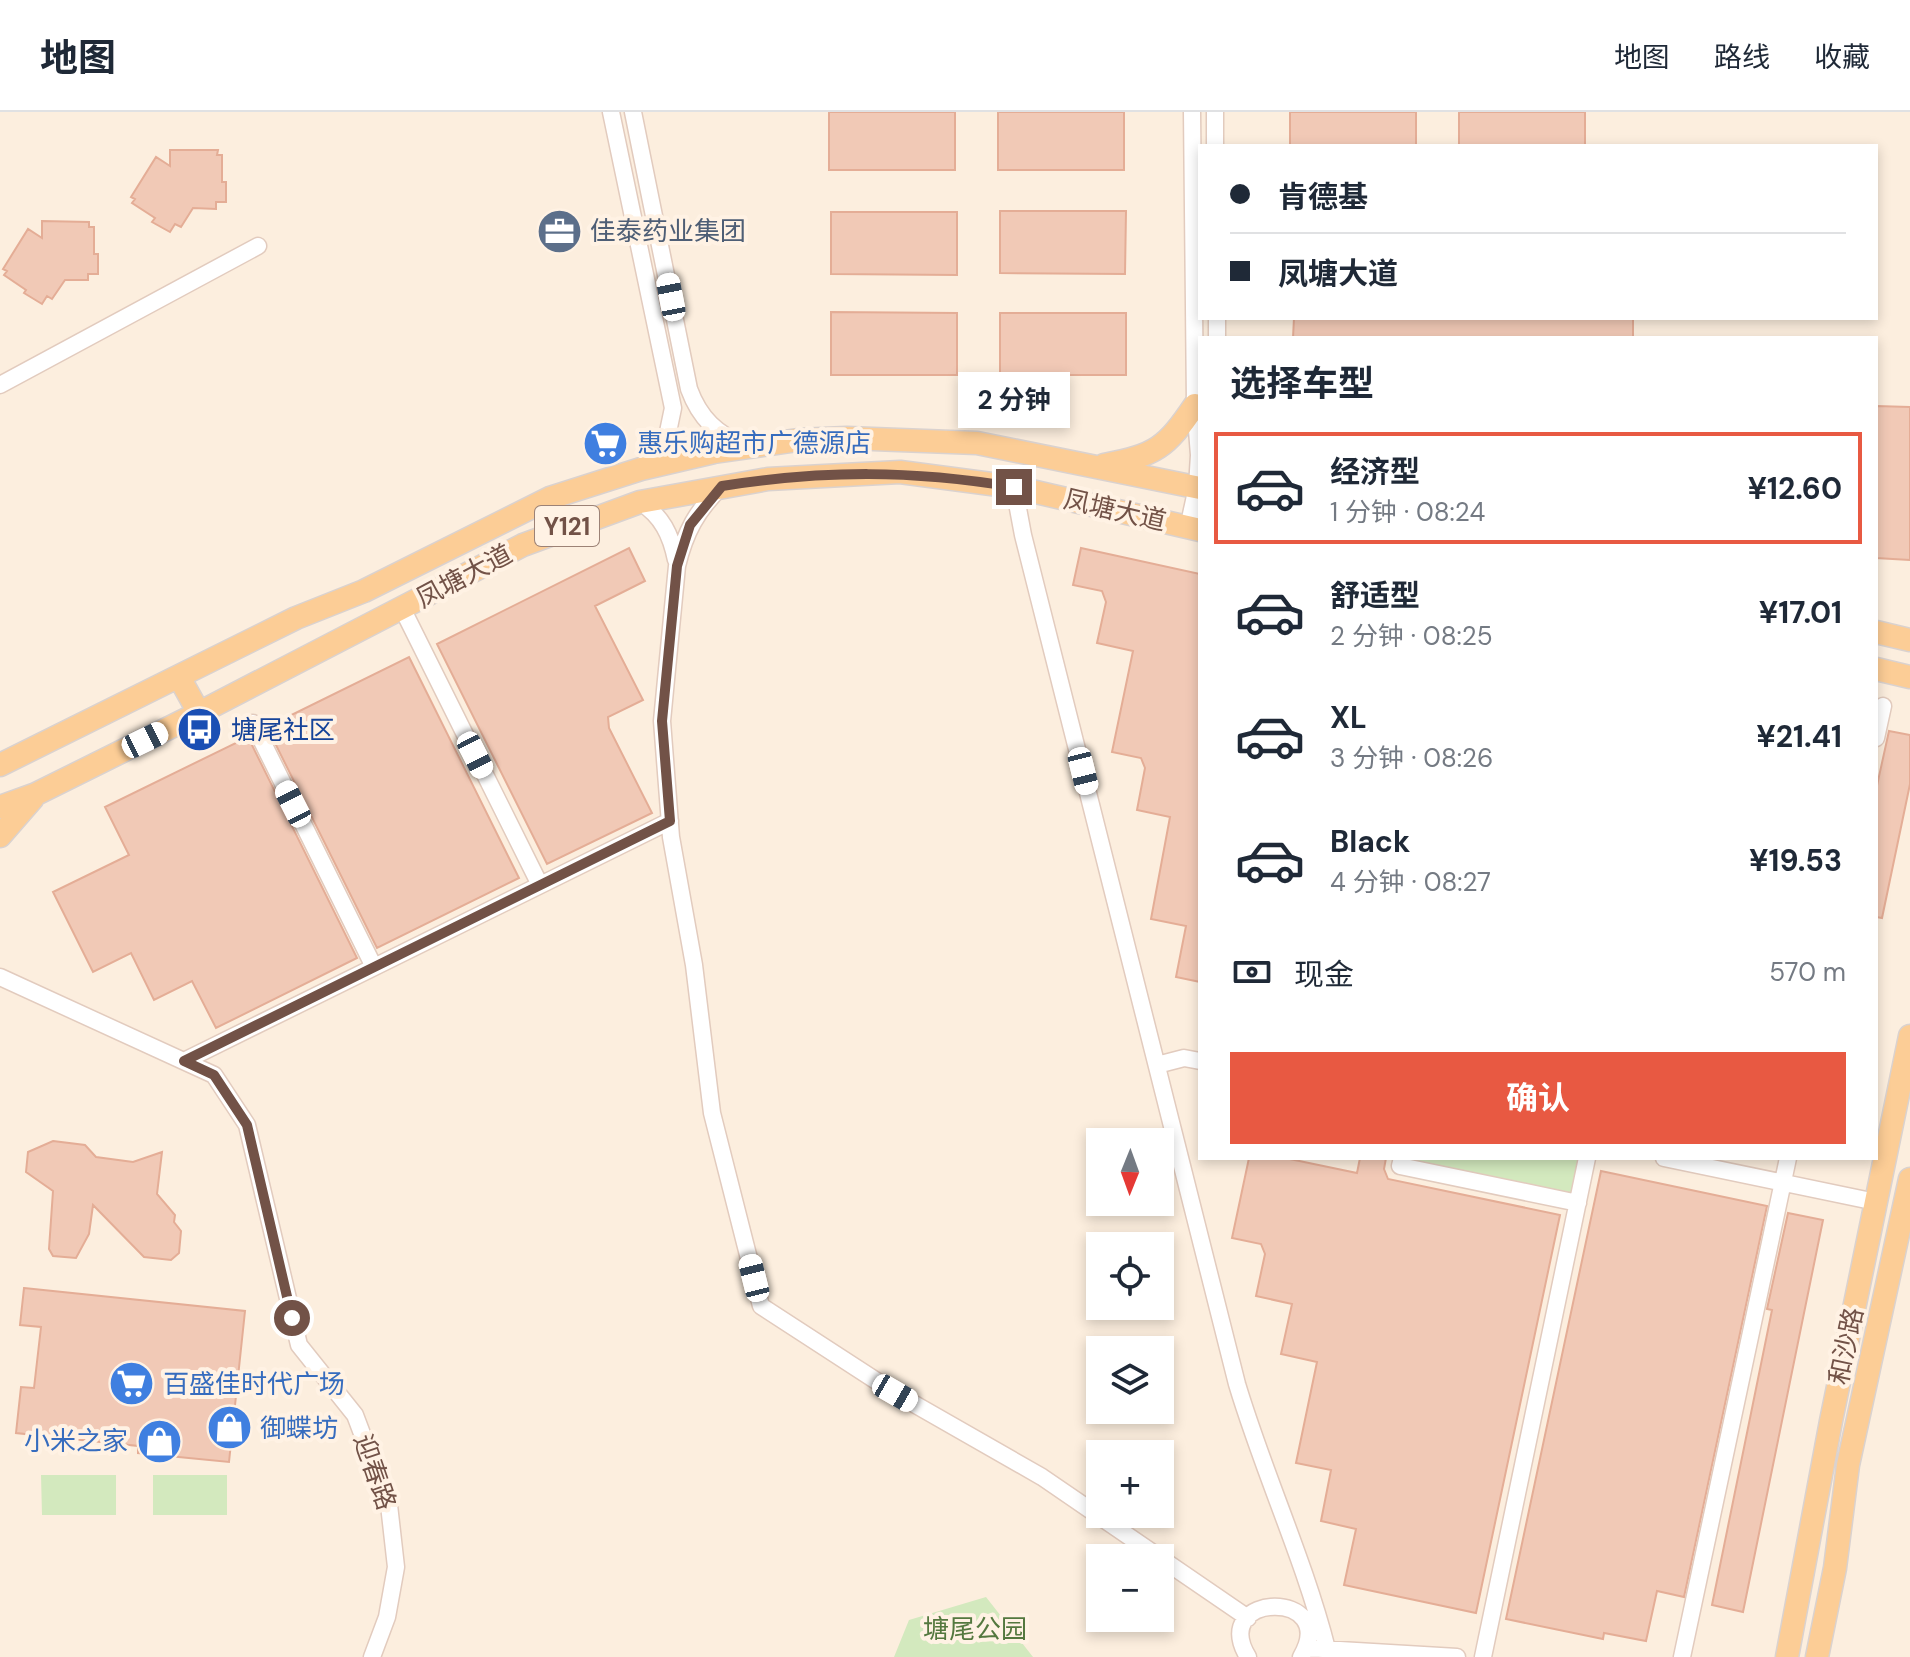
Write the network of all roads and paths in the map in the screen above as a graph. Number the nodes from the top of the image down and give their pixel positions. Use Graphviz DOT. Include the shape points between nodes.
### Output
graph roads {
  1 [pos="611,112"];
  2 [pos="633,112"];
  3 [pos="1192,112"];
  4 [pos="1215,112"];
  5 [pos="1215,144"];
  6 [pos="258,246"];
  7 [pos="0,385"];
  8 [pos="1195,405"];
  9 [pos="1198,442"];
  10 [pos="745,446"];
  11 [pos="1096,466"];
  12 [pos="641,469"];
  13 [pos="722,486"];
  14 [pos="1014,487"];
  15 [pos="1198,488"];
  16 [pos="640,502"];
  17 [pos="1194,529"];
  18 [pos="677,566"];
  19 [pos="402,608"];
  20 [pos="1878,632"];
  21 [pos="1910,640"];
  22 [pos="1891,672"];
  23 [pos="179,677"];
  24 [pos="1910,683"];
  25 [pos="1883,706"];
  26 [pos="199,713"];
  27 [pos="253,723"];
  28 [pos="1878,729"];
  29 [pos="0,765"];
  30 [pos="36,794"];
  31 [pos="0,807"];
  32 [pos="670,821"];
  33 [pos="0,836"];
  34 [pos="540,885"];
  35 [pos="374,967"];
  36 [pos="0,977"];
  37 [pos="1910,1036"];
  38 [pos="184,1061"];
  39 [pos="1198,1061"];
  40 [pos="1157,1065"];
  41 [pos="1402,1160"];
  42 [pos="1587,1160"];
  43 [pos="1673,1160"];
  44 [pos="1788,1160"];
  45 [pos="1910,1179"];
  46 [pos="1782,1183"];
  47 [pos="1876,1202"];
  48 [pos="1578,1203"];
  49 [pos="1248,1618"];
  50 [pos="1327,1649"];
  51 [pos="1304,1652"];
  52 [pos="372,1657"];
  53 [pos="1248,1657"];
  54 [pos="1457,1657"];
  55 [pos="1483,1657"];
  56 [pos="1682,1657"];
  57 [pos="1787,1657"];
  58 [pos="1817,1657"];
  1 -- 12 [label="street" via="673,408 668,432"];
  2 -- 10 [label="street" via="689,389 710,425"];
  3 -- 8 [label="street"];
  4 -- 5 [label="street"];
  6 -- 7 [label="street"];
  8 -- 9 [label="street"];
  8 -- 11 [label="main road" via="1164,445 1138,458"];
  10 -- 11 [label="main road, 凤塘大道 / Y121" via="847,438 941,440"];
  10 -- 12 [label="main road, 凤塘大道 / Y121"];
  11 -- 15 [label="main road, 凤塘大道 / Y121"];
  12 -- 23 [label="main road, 凤塘大道 / Y121" via="519,512"];
  13 -- 14 [label="main road, 凤塘大道 / Y121" via="800,475 900,472"];
  13 -- 16 [label="main road, 凤塘大道 / Y121"];
  13 -- 18 [label="street" via="690,525"];
  14 -- 17 [label="main road, 凤塘大道 / Y121"];
  14 -- 40 [label="street"];
  15 -- 17 [label="street"];
  16 -- 18 [label="street" via="665,527"];
  16 -- 19 [label="main road, 凤塘大道 / Y121" via="523,545"];
  18 -- 32 [label="street" via="662,721"];
  19 -- 26 [label="main road, 凤塘大道 / Y121"];
  19 -- 34 [label="street"];
  20 -- 21 [label="main road"];
  22 -- 24 [label="main road"];
  23 -- 26 [label="main road"];
  23 -- 29 [label="main road, 凤塘大道 / Y121"];
  25 -- 28 [label="street"];
  26 -- 30 [label="main road, 凤塘大道 / Y121"];
  27 -- 35 [label="street"];
  30 -- 31 [label="main road, 凤塘大道 / Y121"];
  30 -- 33 [label="main road"];
  32 -- 34 [label="street"];
  32 -- 49 [label="street" via="712,1113 761,1306 895,1393 1042,1477"];
  34 -- 35 [label="street"];
  35 -- 38 [label="street"];
  36 -- 38 [label="street, 迎春路"];
  37 -- 47 [label="main road, 和沙路"];
  38 -- 52 [label="street, 迎春路" via="214,1075 247,1125 299,1345 355,1415 389,1505 396,1567 387,1617"];
  39 -- 40 [label="street" via="1184,1058"];
  40 -- 50 [label="street" via="1237,1384 1313,1595"];
  41 -- 48 [label="street" via="1400,1166"];
  42 -- 48 [label="street"];
  43 -- 46 [label="street"];
  44 -- 46 [label="street"];
  45 -- 58 [label="main road, 和沙路" via="1848,1465"];
  46 -- 47 [label="street"];
  46 -- 56 [label="street"];
  47 -- 57 [label="main road, 和沙路"];
  48 -- 55 [label="street"];
  49 -- 51 [label="street" via="1269,1605 1294,1610 1306,1625"];
  49 -- 53 [label="street" via="1241,1637"];
  50 -- 51 [label="street"];
  50 -- 54 [label="street"];
}
